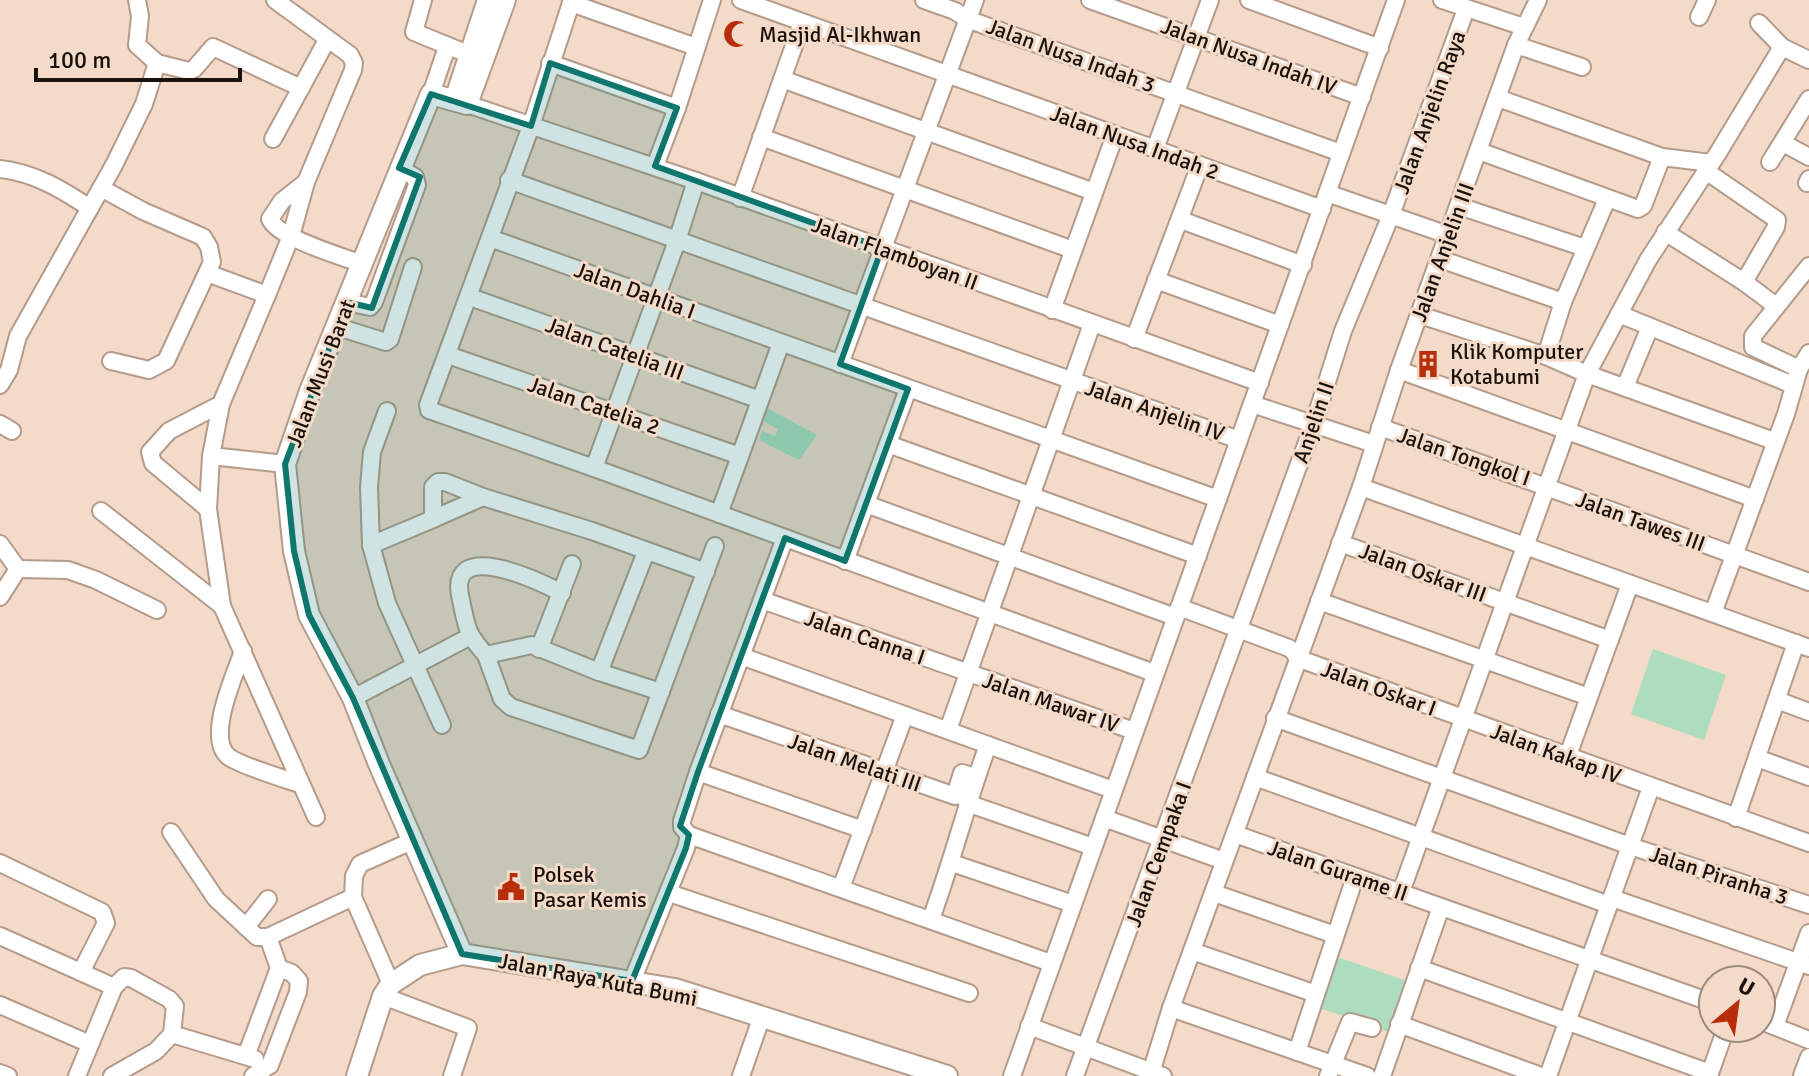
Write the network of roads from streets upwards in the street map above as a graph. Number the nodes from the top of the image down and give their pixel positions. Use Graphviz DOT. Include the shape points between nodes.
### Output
graph roads {
  1 [pos="137,0"];
  2 [pos="275,0"];
  3 [pos="423,0"];
  4 [pos="488,0"];
  5 [pos="505,0"];
  6 [pos="712,0"];
  7 [pos="741,0"];
  8 [pos="924,0"];
  9 [pos="975,0"];
  10 [pos="1090,0"];
  11 [pos="1210,0"];
  12 [pos="1249,0"];
  13 [pos="1396,0"];
  14 [pos="1442,0"];
  15 [pos="1538,0"];
  16 [pos="1707,0"];
  17 [pos="572,2"];
  18 [pos="762,3"];
  19 [pos="1466,9"];
  20 [pos="1699,17"];
  21 [pos="967,19"];
  22 [pos="802,23"];
  23 [pos="1759,23"];
  24 [pos="1524,27"];
  25 [pos="1195,37"];
  26 [pos="327,40"];
  27 [pos="1516,45"];
  28 [pos="447,47"];
  29 [pos="696,47"];
  30 [pos="1782,47"];
  31 [pos="1380,48"];
  32 [pos="468,54"];
  33 [pos="1809,60"];
  34 [pos="157,63"];
  35 [pos="550,63"];
  36 [pos="1582,67"];
  37 [pos="948,75"];
  38 [pos="782,79"];
  39 [pos="301,88"];
  40 [pos="1174,92"];
  41 [pos="431,94"];
  42 [pos="1362,97"];
  43 [pos="1498,98"];
  44 [pos="1809,99"];
  45 [pos="461,102"];
  46 [pos="677,108"];
  47 [pos="531,126"];
  48 [pos="925,131"];
  49 [pos="1115,135"];
  50 [pos="761,137"];
  51 [pos="273,139"];
  52 [pos="1783,143"];
  53 [pos="1155,149"];
  54 [pos="1479,151"];
  55 [pos="1341,153"];
  56 [pos="1662,157"];
  57 [pos="1809,157"];
  58 [pos="1770,162"];
  59 [pos="1200,165"];
  60 [pos="655,166"];
  61 [pos="1708,167"];
  62 [pos="399,168"];
  63 [pos="0,169"];
  64 [pos="509,180"];
  65 [pos="696,181"];
  66 [pos="306,182"];
  67 [pos="101,188"];
  68 [pos="904,188"];
  69 [pos="1094,192"];
  70 [pos="740,198"];
  71 [pos="1607,199"];
  72 [pos="1324,201"];
  73 [pos="1459,206"];
  74 [pos="90,208"];
  75 [pos="1391,215"];
  76 [pos="1181,220"];
  77 [pos="1665,232"];
  78 [pos="1448,235"];
  79 [pos="291,236"];
  80 [pos="490,238"];
  81 [pos="677,241"];
  82 [pos="882,248"];
  83 [pos="1585,248"];
  84 [pos="1073,250"];
  85 [pos="1440,259"];
  86 [pos="362,264"];
  87 [pos="1303,265"];
  88 [pos="1809,266"];
  89 [pos="413,267"];
  90 [pos="207,273"];
  91 [pos="1156,280"];
  92 [pos="1744,282"];
  93 [pos="267,295"];
  94 [pos="470,297"];
  95 [pos="655,297"];
  96 [pos="347,302"];
  97 [pos="1563,302"];
  98 [pos="861,306"];
  99 [pos="1776,306"];
  100 [pos="1052,310"];
  101 [pos="1619,314"];
  102 [pos="1420,315"];
  103 [pos="1092,324"];
  104 [pos="1280,325"];
  105 [pos="338,327"];
  106 [pos="1650,327"];
  107 [pos="1134,339"];
  108 [pos="781,343"];
  109 [pos="1809,353"];
  110 [pos="635,354"];
  111 [pos="448,355"];
  112 [pos="1546,356"];
  113 [pos="111,361"];
  114 [pos="840,364"];
  115 [pos="1399,370"];
  116 [pos="1587,374"];
  117 [pos="1796,377"];
  118 [pos="1072,381"];
  119 [pos="1260,383"];
  120 [pos="0,385"];
  121 [pos="1625,387"];
  122 [pos="908,389"];
  123 [pos="760,400"];
  124 [pos="221,404"];
  125 [pos="1252,404"];
  126 [pos="387,411"];
  127 [pos="615,411"];
  128 [pos="1314,423"];
  129 [pos="1380,427"];
  130 [pos="1567,429"];
  131 [pos="1051,439"];
  132 [pos="1239,440"];
  133 [pos="1774,441"];
  134 [pos="888,444"];
  135 [pos="1374,444"];
  136 [pos="211,456"];
  137 [pos="740,456"];
  138 [pos="285,464"];
  139 [pos="594,468"];
  140 [pos="1547,486"];
  141 [pos="1361,487"];
  142 [pos="1031,496"];
  143 [pos="483,497"];
  144 [pos="1218,499"];
  145 [pos="1755,499"];
  146 [pos="866,504"];
  147 [pos="208,509"];
  148 [pos="101,511"];
  149 [pos="719,514"];
  150 [pos="433,519"];
  151 [pos="785,538"];
  152 [pos="1340,543"];
  153 [pos="0,544"];
  154 [pos="371,545"];
  155 [pos="1526,545"];
  156 [pos="715,546"];
  157 [pos="646,552"];
  158 [pos="1009,556"];
  159 [pos="1198,556"];
  160 [pos="1735,556"];
  161 [pos="845,561"];
  162 [pos="572,564"];
  163 [pos="18,569"];
  164 [pos="706,572"];
  165 [pos="1809,582"];
  166 [pos="1630,584"];
  167 [pos="562,593"];
  168 [pos="0,597"];
  169 [pos="762,600"];
  170 [pos="1319,601"];
  171 [pos="1506,602"];
  172 [pos="222,606"];
  173 [pos="157,610"];
  174 [pos="1177,612"];
  175 [pos="989,613"];
  176 [pos="1713,613"];
  177 [pos="1239,631"];
  178 [pos="469,637"];
  179 [pos="1610,640"];
  180 [pos="1803,645"];
  181 [pos="539,649"];
  182 [pos="243,651"];
  183 [pos="486,655"];
  184 [pos="741,656"];
  185 [pos="1297,658"];
  186 [pos="1485,660"];
  187 [pos="417,666"];
  188 [pos="599,672"];
  189 [pos="968,673"];
  190 [pos="1154,673"];
  191 [pos="661,692"];
  192 [pos="1589,697"];
  193 [pos="353,698"];
  194 [pos="1777,700"];
  195 [pos="1809,712"];
  196 [pos="719,714"];
  197 [pos="905,715"];
  198 [pos="1275,718"];
  199 [pos="1462,718"];
  200 [pos="442,725"];
  201 [pos="948,730"];
  202 [pos="1134,731"];
  203 [pos="988,745"];
  204 [pos="1567,758"];
  205 [pos="1757,758"];
  206 [pos="698,772"];
  207 [pos="884,773"];
  208 [pos="976,777"];
  209 [pos="1255,777"];
  210 [pos="1809,777"];
  211 [pos="1442,779"];
  212 [pos="300,784"];
  213 [pos="1651,787"];
  214 [pos="1113,790"];
  215 [pos="967,803"];
  216 [pos="316,817"];
  217 [pos="1104,818"];
  218 [pos="1736,818"];
  219 [pos="863,830"];
  220 [pos="171,832"];
  221 [pos="1235,834"];
  222 [pos="689,835"];
  223 [pos="1421,836"];
  224 [pos="414,840"];
  225 [pos="1164,840"];
  226 [pos="1809,843"];
  227 [pos="1630,846"];
  228 [pos="1093,847"];
  229 [pos="1224,861"];
  230 [pos="0,863"];
  231 [pos="952,863"];
  232 [pos="1355,877"];
  233 [pos="841,888"];
  234 [pos="1401,892"];
  235 [pos="669,893"];
  236 [pos="1214,893"];
  237 [pos="353,897"];
  238 [pos="268,899"];
  239 [pos="1610,902"];
  240 [pos="1073,904"];
  241 [pos="1809,905"];
  242 [pos="1441,907"];
  243 [pos="931,919"];
  244 [pos="246,927"];
  245 [pos="1809,933"];
  246 [pos="1335,935"];
  247 [pos="0,936"];
  248 [pos="268,937"];
  249 [pos="1192,951"];
  250 [pos="462,954"];
  251 [pos="1589,960"];
  252 [pos="1051,963"];
  253 [pos="1804,964"];
  254 [pos="279,968"];
  255 [pos="1419,968"];
  256 [pos="81,972"];
  257 [pos="632,981"];
  258 [pos="114,987"];
  259 [pos="387,990"];
  260 [pos="969,993"];
  261 [pos="1316,994"];
  262 [pos="1697,997"];
  263 [pos="0,1005"];
  264 [pos="1171,1008"];
  265 [pos="1777,1008"];
  266 [pos="762,1016"];
  267 [pos="1568,1021"];
  268 [pos="1399,1024"];
  269 [pos="1029,1026"];
  270 [pos="1777,1027"];
  271 [pos="1372,1028"];
  272 [pos="172,1034"];
  273 [pos="1809,1040"];
  274 [pos="90,1044"];
  275 [pos="1720,1044"];
  276 [pos="1086,1047"];
  277 [pos="1297,1052"];
  278 [pos="246,1056"];
  279 [pos="1809,1057"];
  280 [pos="270,1065"];
  281 [pos="1330,1071"];
  282 [pos="0,1073"];
  283 [pos="1710,1074"];
  284 [pos="1154,1075"];
  285 [pos="8,1076"];
  286 [pos="77,1076"];
  287 [pos="112,1076"];
  288 [pos="253,1076"];
  289 [pos="357,1076"];
  290 [pos="452,1076"];
  291 [pos="741,1076"];
  292 [pos="947,1076"];
  293 [pos="1012,1076"];
  294 [pos="1075,1076"];
  295 [pos="1367,1076"];
  296 [pos="1382,1076"];
  297 [pos="1541,1076"];
  298 [pos="1548,1076"];
  299 [pos="1802,1076"];
  1 -- 34 [label="street" via="137,45"];
  2 -- 26 [label="street"];
  3 -- 28 [label="street" via="414,32"];
  4 -- 32 [label="street"];
  5 -- 45 [label="street"];
  6 -- 29 [label="street"];
  7 -- 18 [label="street, Jalan Nusa Indah 2"];
  8 -- 21 [label="street, Jalan Nusa Indah 3"];
  9 -- 21 [label="street"];
  10 -- 25 [label="street, Jalan Nusa Indah IV"];
  11 -- 25 [label="street"];
  12 -- 31 [label="street"];
  13 -- 31 [label="street"];
  14 -- 19 [label="street"];
  15 -- 24 [label="street, Jalan Anjelin III"];
  16 -- 20 [label="street"];
  17 -- 29 [label="street"];
  17 -- 35 [label="street"];
  18 -- 22 [label="street, Jalan Nusa Indah 2"];
  19 -- 24 [label="street"];
  19 -- 75 [label="street, Jalan Anjelin Raya"];
  21 -- 37 [label="street"];
  21 -- 40 [label="street, Jalan Nusa Indah 3"];
  22 -- 37 [label="street, Jalan Nusa Indah 2"];
  22 -- 38 [label="street"];
  23 -- 30 [label="street"];
  24 -- 27 [label="street, Jalan Anjelin III"];
  25 -- 40 [label="street"];
  25 -- 42 [label="street, Jalan Nusa Indah IV"];
  26 -- 39 [label="street"];
  26 -- 66 [label="street" via="354,63"];
  27 -- 36 [label="street"];
  27 -- 43 [label="street, Jalan Anjelin III"];
  28 -- 32 [label="street"];
  28 -- 41 [label="street"];
  29 -- 46 [label="street"];
  30 -- 33 [label="street"];
  30 -- 61 [label="street"];
  31 -- 42 [label="street"];
  32 -- 45 [label="street"];
  34 -- 39 [label="street" via="189,71 213,47"];
  34 -- 67 [label="street" via="144,104"];
  35 -- 46 [label="street"];
  35 -- 47 [label="street"];
  37 -- 48 [label="street"];
  37 -- 49 [label="street, Jalan Nusa Indah 2"];
  38 -- 48 [label="street"];
  38 -- 50 [label="street"];
  39 -- 51 [label="street"];
  40 -- 53 [label="street"];
  40 -- 55 [label="street, Jalan Nusa Indah 3"];
  41 -- 45 [label="street"];
  41 -- 62 [label="street, Jalan Musi Barat"];
  42 -- 55 [label="street"];
  43 -- 54 [label="street, Jalan Anjelin III"];
  43 -- 56 [label="street"];
  44 -- 52 [label="street"];
  45 -- 47 [label="street, Jalan Flamboyan II"];
  46 -- 60 [label="street"];
  47 -- 60 [label="street, Jalan Flamboyan II"];
  47 -- 64 [label="street"];
  48 -- 68 [label="street"];
  48 -- 69 [label="street"];
  49 -- 53 [label="street, Jalan Nusa Indah 2"];
  49 -- 69 [label="street"];
  50 -- 68 [label="street"];
  50 -- 70 [label="street"];
  52 -- 57 [label="street"];
  52 -- 58 [label="street"];
  53 -- 59 [label="street, Jalan Nusa Indah 2"];
  54 -- 71 [label="street"];
  54 -- 73 [label="street, Jalan Anjelin III"];
  55 -- 72 [label="street"];
  56 -- 61 [label="street"];
  56 -- 71 [label="street" via="1640,209"];
  59 -- 72 [label="street, Jalan Nusa Indah 2"];
  59 -- 76 [label="street"];
  60 -- 65 [label="street, Jalan Flamboyan II"];
  61 -- 77 [label="street"];
  61 -- 92 [label="street" via="1777,220"];
  62 -- 86 [label="street, Jalan Musi Barat"];
  62 -- 96 [label="street" via="415,177 417,185 374,302 370,307"];
  63 -- 74 [label="street" via="53,184"];
  64 -- 80 [label="street"];
  64 -- 81 [label="street, Jalan Anjelin IV"];
  65 -- 70 [label="street, Jalan Flamboyan II"];
  65 -- 81 [label="street"];
  66 -- 79 [label="street"];
  66 -- 79 [label="street" via="270,219"];
  67 -- 74 [label="street"];
  67 -- 90 [label="street" via="203,237 212,262"];
  68 -- 82 [label="street"];
  68 -- 84 [label="street"];
  69 -- 84 [label="street"];
  70 -- 82 [label="street, Jalan Flamboyan II"];
  71 -- 83 [label="street"];
  72 -- 75 [label="street, Jalan Nusa Indah 2"];
  72 -- 87 [label="street"];
  73 -- 78 [label="street, Jalan Anjelin III"];
  73 -- 83 [label="street"];
  74 -- 120 [label="street" via="18,336"];
  75 -- 78 [label="street, Jalan Nusa Indah 2"];
  75 -- 128 [label="street, Anjelin II" via="1343,331"];
  76 -- 87 [label="street"];
  76 -- 91 [label="street"];
  77 -- 92 [label="street"];
  77 -- 101 [label="street"];
  78 -- 85 [label="street, Jalan Anjelin III"];
  79 -- 86 [label="street"];
  79 -- 93 [label="street"];
  80 -- 94 [label="street"];
  80 -- 95 [label="street, Jalan Dahlia I"];
  81 -- 95 [label="street"];
  81 -- 98 [label="street, Jalan Anjelin IV"];
  82 -- 98 [label="street"];
  82 -- 100 [label="street, Jalan Flamboyan II"];
  83 -- 97 [label="street"];
  84 -- 100 [label="street"];
  85 -- 97 [label="street"];
  85 -- 102 [label="street, Jalan Anjelin III"];
  86 -- 96 [label="street, Jalan Musi Barat"];
  87 -- 104 [label="street"];
  88 -- 99 [label="street"];
  89 -- 105 [label="street" via="390,339"];
  90 -- 93 [label="street"];
  90 -- 113 [label="street" via="166,361 149,370"];
  91 -- 104 [label="street"];
  91 -- 107 [label="street"];
  92 -- 99 [label="street"];
  93 -- 124 [label="street"];
  94 -- 110 [label="street, Jalan Catelia III"];
  94 -- 111 [label="street"];
  95 -- 108 [label="street, Jalan Dahlia I"];
  95 -- 110 [label="street"];
  96 -- 105 [label="street, Jalan Musi Barat"];
  97 -- 112 [label="street"];
  98 -- 114 [label="street"];
  98 -- 118 [label="street, Jalan Anjelin IV"];
  99 -- 117 [label="street" via="1753,336 1753,347"];
  100 -- 103 [label="street, Jalan Flamboyan II"];
  101 -- 106 [label="street"];
  101 -- 116 [label="street"];
  102 -- 112 [label="street"];
  102 -- 115 [label="street, Jalan Anjelin III"];
  103 -- 107 [label="street, Jalan Flamboyan II"];
  103 -- 118 [label="street"];
  104 -- 119 [label="street"];
  105 -- 138 [label="street, Jalan Musi Barat"];
  106 -- 117 [label="street"];
  106 -- 121 [label="street"];
  107 -- 119 [label="street, Jalan Flamboyan II"];
  108 -- 114 [label="street, Jalan Dahlia I"];
  108 -- 123 [label="street"];
  109 -- 117 [label="street"];
  110 -- 123 [label="street, Jalan Catelia III"];
  110 -- 127 [label="street"];
  111 -- 127 [label="street, Jalan Catelia 2"];
  111 -- 139 [label="street" via="429,410"];
  112 -- 116 [label="street"];
  114 -- 122 [label="street, Jalan Dahlia I"];
  115 -- 129 [label="street, Jalan Anjelin III"];
  115 -- 130 [label="street"];
  116 -- 121 [label="street"];
  116 -- 130 [label="street"];
  117 -- 133 [label="street"];
  118 -- 131 [label="street"];
  118 -- 132 [label="street, Jalan Anjelin IV"];
  119 -- 125 [label="street"];
  121 -- 133 [label="street"];
  122 -- 131 [label="street, Jalan Dahlia I"];
  122 -- 134 [label="street"];
  123 -- 137 [label="street"];
  124 -- 136 [label="street"];
  124 -- 147 [label="street" via="169,431 150,452 153,463"];
  125 -- 128 [label="street"];
  125 -- 132 [label="street"];
  126 -- 154 [label="street" via="372,452"];
  127 -- 137 [label="street, Jalan Catelia 2"];
  127 -- 139 [label="street"];
  128 -- 135 [label="street"];
  128 -- 177 [label="street, Anjelin II"];
  129 -- 135 [label="street, Jalan Anjelin III"];
  129 -- 140 [label="street, Jalan Tongkol I"];
  130 -- 140 [label="street"];
  130 -- 145 [label="street"];
  131 -- 142 [label="street"];
  131 -- 144 [label="street, Jalan Dahlia I"];
  132 -- 144 [label="street"];
  133 -- 145 [label="street"];
  134 -- 142 [label="street"];
  134 -- 146 [label="street"];
  135 -- 141 [label="street, Jalan Anjelin III"];
  136 -- 138 [label="street"];
  136 -- 147 [label="street"];
  137 -- 149 [label="street"];
  138 -- 193 [label="street, Jalan Musi Barat" via="294,551 309,615"];
  139 -- 149 [label="street"];
  140 -- 155 [label="street"];
  140 -- 160 [label="street, Jalan Tawes III"];
  141 -- 152 [label="street, Jalan Anjelin III"];
  141 -- 155 [label="street"];
  142 -- 158 [label="street"];
  142 -- 159 [label="street"];
  143 -- 150 [label="street"];
  143 -- 150 [label="street" via="438,482 433,487"];
  143 -- 157 [label="street"];
  144 -- 159 [label="street"];
  145 -- 160 [label="street"];
  146 -- 158 [label="street, Jalan Oskar I"];
  146 -- 161 [label="street"];
  147 -- 172 [label="street"];
  148 -- 172 [label="street"];
  149 -- 151 [label="street"];
  150 -- 154 [label="street"];
  151 -- 161 [label="street"];
  151 -- 169 [label="street"];
  152 -- 170 [label="street, Jalan Anjelin III"];
  152 -- 171 [label="street, Jalan Oskar III"];
  153 -- 163 [label="street"];
  154 -- 187 [label="street" via="387,603"];
  155 -- 166 [label="street"];
  155 -- 171 [label="street"];
  156 -- 164 [label="street"];
  157 -- 164 [label="street"];
  157 -- 188 [label="street"];
  158 -- 174 [label="street, Jalan Oskar I"];
  158 -- 175 [label="street"];
  159 -- 174 [label="street"];
  160 -- 165 [label="street, Jalan Tawes III"];
  160 -- 176 [label="street"];
  161 -- 175 [label="street"];
  162 -- 167 [label="street"];
  163 -- 168 [label="street"];
  163 -- 173 [label="street" via="68,570"];
  164 -- 191 [label="street"];
  166 -- 176 [label="street"];
  166 -- 179 [label="street"];
  167 -- 178 [label="street" via="489,566 472,566 460,574 457,584"];
  167 -- 181 [label="street"];
  169 -- 184 [label="street"];
  169 -- 189 [label="street, Jalan Canna I"];
  170 -- 185 [label="street, Jalan Anjelin III"];
  170 -- 186 [label="street"];
  171 -- 179 [label="street, Jalan Oskar III"];
  171 -- 186 [label="street"];
  172 -- 182 [label="street"];
  174 -- 177 [label="street, Jalan Oskar I"];
  174 -- 190 [label="street"];
  175 -- 189 [label="street"];
  175 -- 190 [label="street"];
  176 -- 180 [label="street"];
  177 -- 185 [label="street, Jalan Oskar I" via="1289,648"];
  177 -- 225 [label="street, Jalan Cempaka I"];
  178 -- 183 [label="street"];
  178 -- 187 [label="street"];
  179 -- 192 [label="street"];
  180 -- 194 [label="street"];
  181 -- 183 [label="street" via="528,645"];
  181 -- 188 [label="street"];
  182 -- 212 [label="street"];
  182 -- 212 [label="street" via="219,727 219,744 229,757"];
  183 -- 191 [label="street" via="502,699 511,707 633,750 642,746"];
  184 -- 196 [label="street"];
  184 -- 197 [label="street"];
  185 -- 198 [label="street, Jalan Anjelin III"];
  185 -- 199 [label="street, Jalan Oskar I"];
  186 -- 192 [label="street"];
  186 -- 199 [label="street"];
  187 -- 193 [label="street"];
  187 -- 200 [label="street"];
  188 -- 191 [label="street"];
  189 -- 201 [label="street"];
  189 -- 202 [label="street, Jalan Mawar IV"];
  190 -- 202 [label="street"];
  192 -- 204 [label="street"];
  193 -- 224 [label="street, Jalan Musi Barat"];
  194 -- 195 [label="street"];
  194 -- 205 [label="street"];
  196 -- 206 [label="street"];
  196 -- 207 [label="street, Jalan Melati III"];
  197 -- 201 [label="street"];
  197 -- 207 [label="street"];
  198 -- 209 [label="street, Jalan Anjelin III"];
  198 -- 211 [label="street, Jalan Piranha 3"];
  199 -- 204 [label="street, Jalan Kakap IV"];
  199 -- 211 [label="street"];
  201 -- 203 [label="street"];
  202 -- 214 [label="street"];
  203 -- 208 [label="street"];
  203 -- 214 [label="street"];
  204 -- 213 [label="street, Jalan Kakap IV"];
  205 -- 210 [label="street"];
  205 -- 218 [label="street"];
  206 -- 219 [label="street"];
  206 -- 222 [label="street" via="682,821"];
  207 -- 208 [label="street, Jalan Melati III" via="955,796 962,773"];
  207 -- 219 [label="street"];
  208 -- 215 [label="street"];
  209 -- 221 [label="street, Jalan Anjelin III"];
  209 -- 223 [label="street"];
  211 -- 223 [label="street"];
  211 -- 227 [label="street, Jalan Piranha 3"];
  212 -- 216 [label="street"];
  213 -- 218 [label="street, Jalan Kakap IV"];
  213 -- 227 [label="street"];
  214 -- 217 [label="street"];
  215 -- 228 [label="street"];
  215 -- 231 [label="street"];
  217 -- 225 [label="street"];
  217 -- 228 [label="street"];
  218 -- 226 [label="street, Jalan Kakap IV"];
  219 -- 233 [label="street"];
  220 -- 244 [label="street" via="216,899"];
  221 -- 229 [label="street, Jalan Anjelin III"];
  221 -- 232 [label="street, Jalan Gurame II"];
  222 -- 233 [label="street"];
  222 -- 235 [label="street"];
  223 -- 234 [label="street"];
  223 -- 239 [label="street"];
  224 -- 237 [label="street" via="360,864"];
  224 -- 250 [label="street, Jalan Musi Barat"];
  225 -- 229 [label="street"];
  225 -- 276 [label="street, Jalan Cempaka I"];
  227 -- 239 [label="street"];
  227 -- 241 [label="street, Jalan Piranha 3"];
  228 -- 240 [label="street"];
  229 -- 236 [label="street, Jalan Anjelin III"];
  230 -- 256 [label="street" via="102,912 106,923"];
  231 -- 240 [label="street"];
  231 -- 243 [label="street"];
  232 -- 234 [label="street, Jalan Gurame II"];
  232 -- 246 [label="street"];
  233 -- 243 [label="street"];
  234 -- 242 [label="street, Jalan Gurame II"];
  235 -- 257 [label="street"];
  235 -- 260 [label="street"];
  236 -- 246 [label="street"];
  236 -- 249 [label="street, Jalan Anjelin III"];
  237 -- 248 [label="street"];
  237 -- 259 [label="street"];
  238 -- 244 [label="street"];
  239 -- 251 [label="street"];
  239 -- 253 [label="street"];
  240 -- 252 [label="street"];
  242 -- 251 [label="street, Jalan Gurame II"];
  242 -- 255 [label="street"];
  243 -- 252 [label="street"];
  244 -- 248 [label="street" via="257,937"];
  245 -- 253 [label="street"];
  246 -- 261 [label="street"];
  247 -- 256 [label="street"];
  248 -- 254 [label="street"];
  249 -- 261 [label="street"];
  249 -- 264 [label="street, Jalan Anjelin III"];
  250 -- 257 [label="street, Jalan Raya Kuta Bumi"];
  250 -- 259 [label="street, Jalan Raya Kuta Bumi" via="420,965"];
  251 -- 262 [label="street, Jalan Gurame II"];
  251 -- 267 [label="street"];
  252 -- 269 [label="street"];
  253 -- 265 [label="street"];
  254 -- 278 [label="street"];
  254 -- 280 [label="street" via="299,981 298,992"];
  255 -- 267 [label="street"];
  255 -- 268 [label="street"];
  256 -- 258 [label="street"];
  257 -- 266 [label="street, Jalan Raya Kuta Bumi"];
  258 -- 272 [label="street" via="124,977 131,978 169,999 175,1006"];
  258 -- 274 [label="street"];
  259 -- 289 [label="street"];
  259 -- 290 [label="street" via="468,1028"];
  261 -- 277 [label="street"];
  263 -- 274 [label="street"];
  264 -- 277 [label="street"];
  264 -- 284 [label="street, Jalan Anjelin III"];
  266 -- 291 [label="street"];
  266 -- 292 [label="street, Jalan Raya Kuta Bumi"];
  267 -- 283 [label="street"];
  267 -- 298 [label="street"];
  268 -- 296 [label="street"];
  268 -- 297 [label="street"];
  269 -- 276 [label="street"];
  269 -- 293 [label="street"];
  270 -- 273 [label="street"];
  271 -- 281 [label="street" via="1350,1022"];
  272 -- 278 [label="street"];
  272 -- 287 [label="street" via="156,1051"];
  274 -- 286 [label="street"];
  275 -- 283 [label="street"];
  276 -- 284 [label="street"];
  276 -- 294 [label="street, Jalan Cempaka I"];
  277 -- 281 [label="street"];
  278 -- 280 [label="street"];
  279 -- 299 [label="street"];
  280 -- 288 [label="street"];
  281 -- 295 [label="street"];
  282 -- 285 [label="street"];
}
